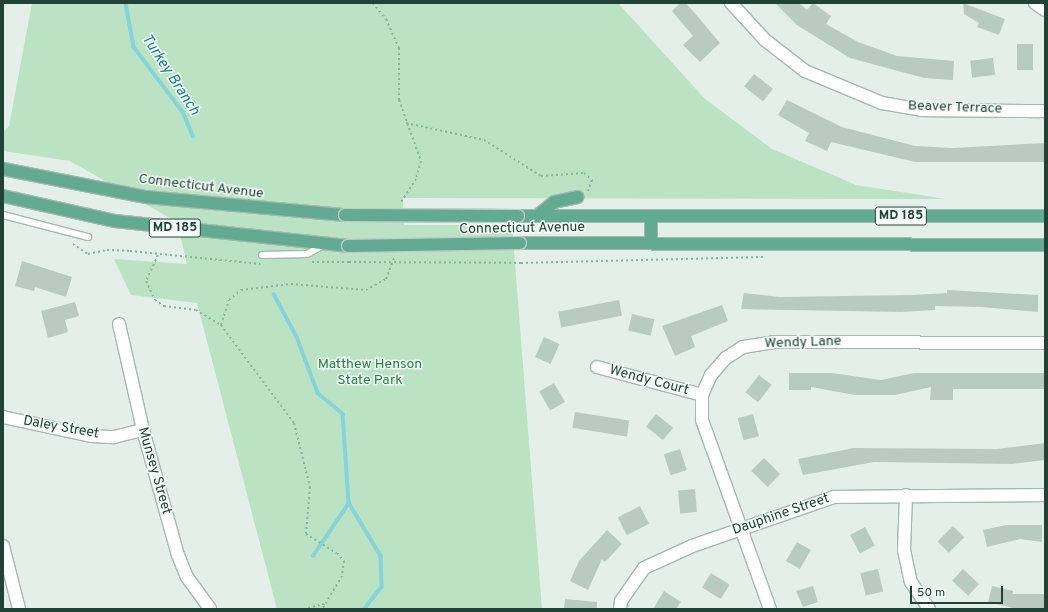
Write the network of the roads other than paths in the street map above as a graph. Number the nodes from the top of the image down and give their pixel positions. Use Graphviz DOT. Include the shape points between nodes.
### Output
graph roads {
  1 [pos="731,3"];
  2 [pos="1035,3"];
  3 [pos="1045,10"];
  4 [pos="1045,111"];
  5 [pos="3,169"];
  6 [pos="3,196"];
  7 [pos="577,197"];
  8 [pos="3,215"];
  9 [pos="537,216"];
  10 [pos="651,216"];
  11 [pos="1045,216"];
  12 [pos="88,237"];
  13 [pos="651,242"];
  14 [pos="327,244"];
  15 [pos="1045,244"];
  16 [pos="262,255"];
  17 [pos="119,324"];
  18 [pos="1045,342"];
  19 [pos="597,367"];
  20 [pos="702,395"];
  21 [pos="3,417"];
  22 [pos="143,430"];
  23 [pos="906,495"];
  24 [pos="1045,495"];
  25 [pos="741,529"];
  26 [pos="3,546"];
  27 [pos="19,609"];
  28 [pos="210,609"];
  29 [pos="620,609"];
  30 [pos="770,609"];
  31 [pos="928,609"];
  1 -- 4 [label="street, Beaver Terrace" via="766,40 805,71 882,103 921,110"];
  2 -- 3 [label="street"];
  5 -- 9 [label="main road, Connecticut Avenue / MD 185, bridge" via="146,197 345,215"];
  6 -- 14 [label="main road, Connecticut Avenue / MD 185" via="115,221"];
  7 -- 9 [label="main road" via="554,202"];
  8 -- 12 [label="lane"];
  9 -- 10 [label="main road, Connecticut Avenue / MD 185"];
  10 -- 11 [label="main road, Connecticut Avenue / MD 185"];
  10 -- 13 [label="main road"];
  13 -- 14 [label="main road, Connecticut Avenue / MD 185, bridge" via="348,246"];
  13 -- 15 [label="main road, Connecticut Avenue / MD 185"];
  14 -- 16 [label="lane" via="306,254"];
  17 -- 22 [label="street, Munsey Street"];
  18 -- 20 [label="street, Wendy Lane" via="773,342 743,347 726,358 711,375"];
  19 -- 20 [label="street, Wendy Court"];
  20 -- 25 [label="street, Wendy Lane" via="705,430"];
  21 -- 22 [label="street, Daley Street" via="92,436 114,437"];
  22 -- 28 [label="street, Munsey Street" via="178,555 187,577"];
  23 -- 24 [label="street, Dauphine Street"];
  23 -- 25 [label="street, Dauphine Street" via="834,496"];
  23 -- 31 [label="street" via="904,550 911,582"];
  25 -- 29 [label="street, Dauphine Street" via="644,568 621,601"];
  25 -- 30 [label="street, Wendy Lane"];
  26 -- 27 [label="street"];
}
